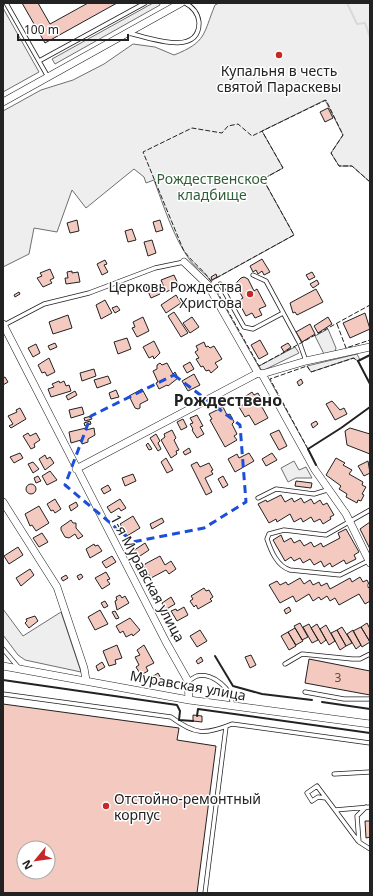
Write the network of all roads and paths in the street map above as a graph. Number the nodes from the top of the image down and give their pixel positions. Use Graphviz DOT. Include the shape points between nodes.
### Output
graph roads {
  1 [pos="6,3"];
  2 [pos="145,3"];
  3 [pos="181,3"];
  4 [pos="185,3"];
  5 [pos="172,5"];
  6 [pos="128,32"];
  7 [pos="39,61"];
  8 [pos="48,77"];
  9 [pos="3,102"];
  10 [pos="184,262"];
  11 [pos="253,275"];
  12 [pos="220,284"];
  13 [pos="283,313"];
  14 [pos="3,325"];
  15 [pos="370,347"];
  16 [pos="306,361"];
  17 [pos="260,373"];
  18 [pos="76,469"];
  19 [pos="327,490"];
  20 [pos="258,498"];
  21 [pos="3,502"];
  22 [pos="370,510"];
  23 [pos="350,522"];
  24 [pos="369,561"];
  25 [pos="3,649"];
  26 [pos="370,654"];
  27 [pos="285,664"];
  28 [pos="3,666"];
  29 [pos="19,668"];
  30 [pos="86,680"];
  31 [pos="188,681"];
  32 [pos="305,692"];
  33 [pos="3,694"];
  34 [pos="370,699"];
  35 [pos="189,700"];
  36 [pos="232,706"];
  37 [pos="185,720"];
  38 [pos="370,724"];
  39 [pos="184,727"];
  40 [pos="226,727"];
  41 [pos="370,743"];
  42 [pos="370,772"];
  43 [pos="334,774"];
  44 [pos="326,798"];
  45 [pos="368,807"];
  46 [pos="334,810"];
  47 [pos="359,842"];
  48 [pos="370,849"];
  49 [pos="205,893"];
  1 -- 7 [label="lane"];
  2 -- 7 [label="lane"];
  3 -- 5 [label="street"];
  4 -- 6 [label="lane" via="196,12 199,21 197,30 188,41 175,44"];
  5 -- 6 [label="street"];
  6 -- 8 [label="street"];
  7 -- 8 [label="lane"];
  8 -- 9 [label="street"];
  10 -- 14 [label="lane, 1-я Муравская улица" via="155,268 90,293 44,304"];
  10 -- 17 [label="street, 1-я Муравская улица" via="208,285"];
  11 -- 13 [label="lane" via="266,281"];
  12 -- 13 [label="lane" via="244,327 253,329"];
  13 -- 16 [label="lane"];
  14 -- 18 [label="street, 1-я Муравская улица"];
  15 -- 16 [label="street"];
  16 -- 17 [label="street"];
  17 -- 18 [label="street"];
  17 -- 19 [label="street"];
  18 -- 31 [label="street, 1-я Муравская улица"];
  19 -- 20 [label="lane" via="314,494 276,489"];
  19 -- 23 [label="street"];
  21 -- 30 [label="street" via="57,587"];
  22 -- 23 [label="lane"];
  23 -- 24 [label="street"];
  23 -- 24 [label="lane" via="326,535 279,530 269,534 266,539 285,569 340,575"];
  25 -- 29 [label="lane"];
  26 -- 27 [label="lane" via="360,659 352,659 302,654"];
  28 -- 29 [label="street, Муравская улица"];
  29 -- 30 [label="street, Муравская улица"];
  30 -- 35 [label="street, Муравская улица"];
  31 -- 35 [label="street, 1-я Муравская улица"];
  31 -- 36 [label="lane" via="198,676 224,684 233,700"];
  32 -- 34 [label="lane" via="344,699"];
  33 -- 39 [label="lane" via="171,717"];
  35 -- 36 [label="street, Муравская улица"];
  36 -- 38 [label="street, Муравская улица"];
  37 -- 39 [label="lane"];
  39 -- 40 [label="lane" via="212,732"];
  40 -- 41 [label="lane" via="232,724"];
  40 -- 49 [label="lane"];
  42 -- 43 [label="lane"];
  44 -- 44 [label="lane" via="318,786 307,793 312,801 318,797"];
  44 -- 46 [label="lane"];
  45 -- 46 [label="lane"];
  45 -- 47 [label="lane" via="357,816"];
  46 -- 47 [label="lane"];
  47 -- 48 [label="lane"];
}
